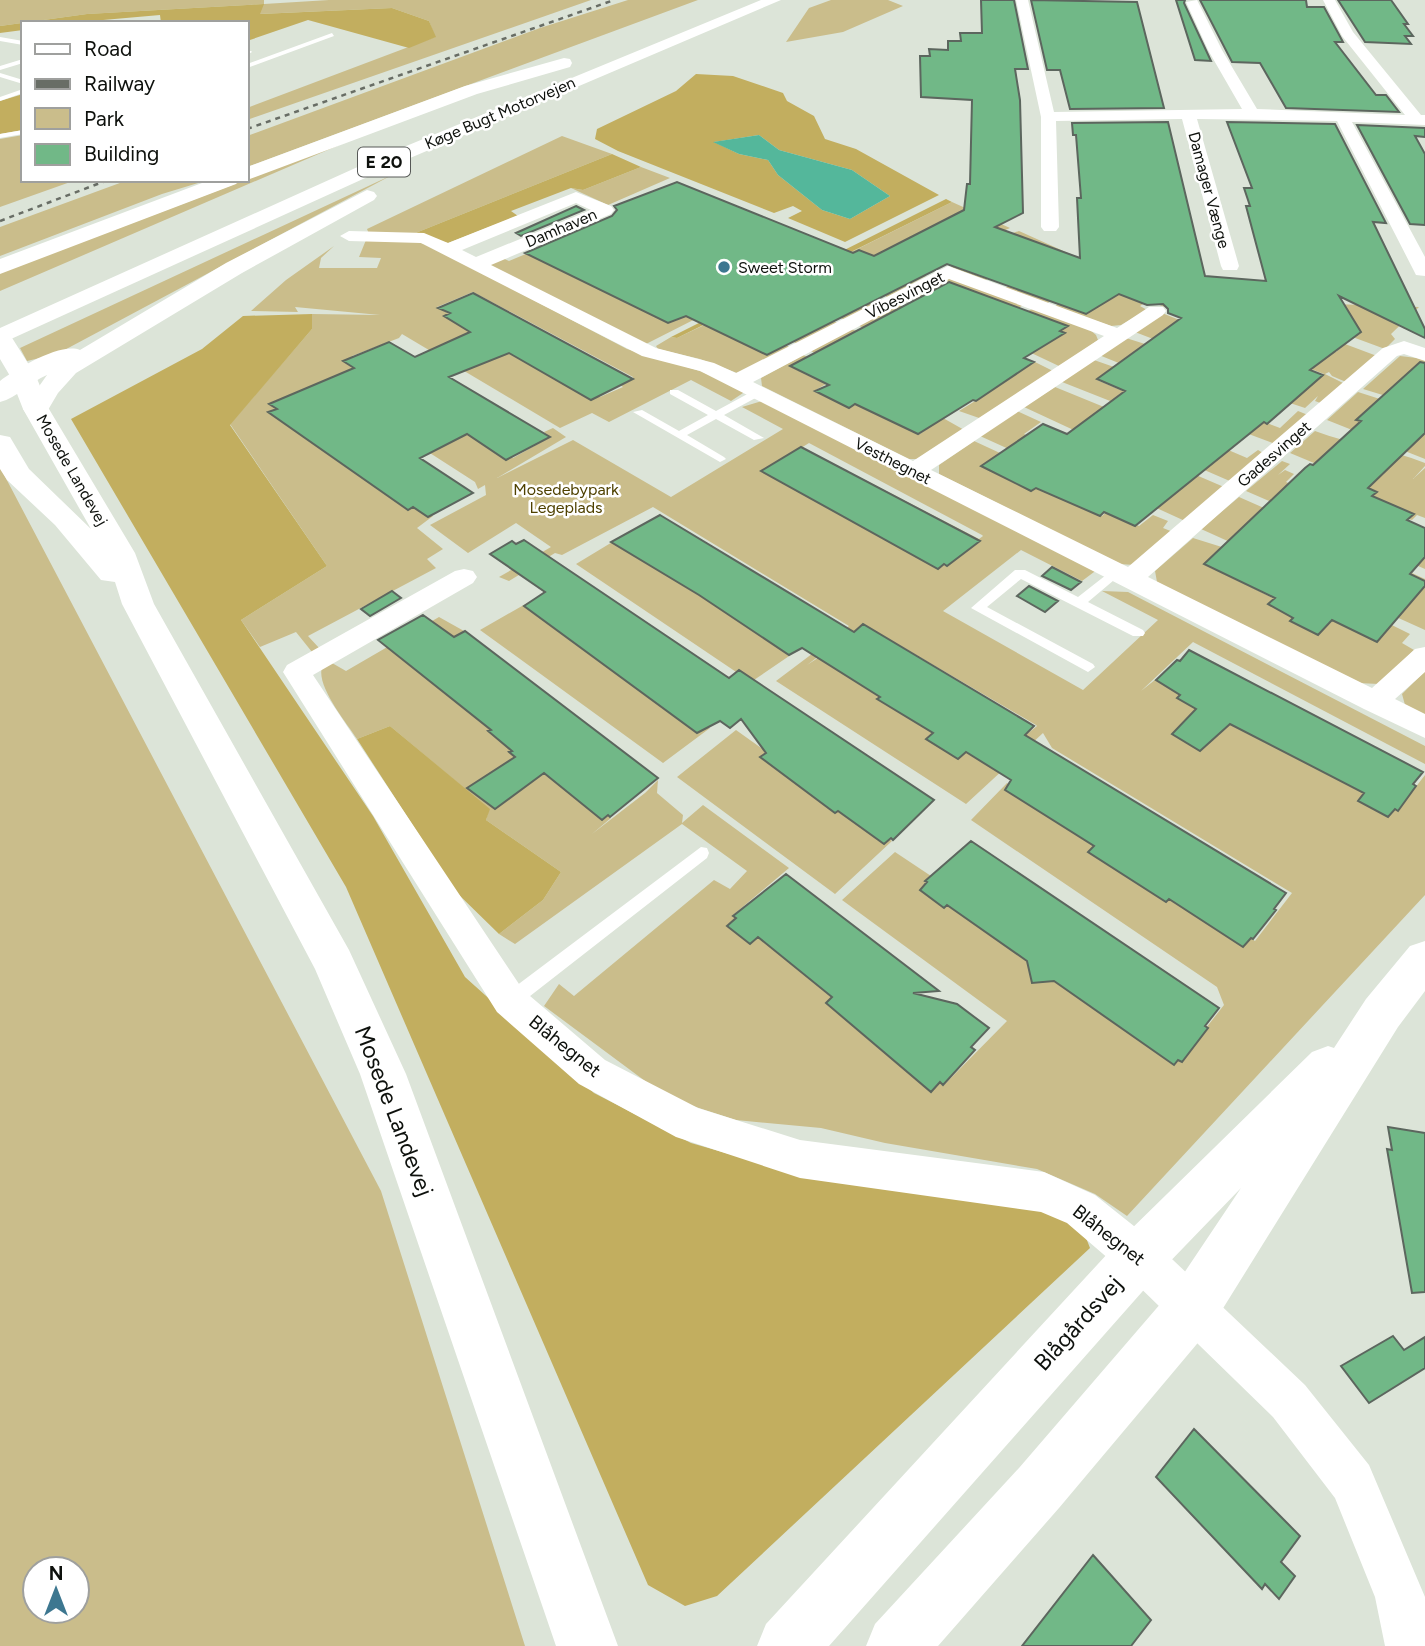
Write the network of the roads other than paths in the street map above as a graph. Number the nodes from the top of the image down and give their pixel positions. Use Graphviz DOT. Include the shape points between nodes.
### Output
graph roads {
  1 [pos="727,0"];
  2 [pos="775,0"];
  3 [pos="1022,0"];
  4 [pos="1329,0"];
  5 [pos="1192,2"];
  6 [pos="691,14"];
  7 [pos="707,27"];
  8 [pos="332,35"];
  9 [pos="0,39"];
  10 [pos="21,43"];
  11 [pos="21,62"];
  12 [pos="248,66"];
  13 [pos="21,69"];
  14 [pos="0,74"];
  15 [pos="21,81"];
  16 [pos="21,92"];
  17 [pos="0,99"];
  18 [pos="1188,113"];
  19 [pos="1252,113"];
  20 [pos="1340,115"];
  21 [pos="1048,117"];
  22 [pos="1420,119"];
  23 [pos="21,132"];
  24 [pos="0,135"];
  25 [pos="349,156"];
  26 [pos="419,169"];
  27 [pos="248,174"];
  28 [pos="224,182"];
  29 [pos="383,187"];
  30 [pos="1050,227"];
  31 [pos="349,236"];
  32 [pos="446,250"];
  33 [pos="5,263"];
  34 [pos="474,265"];
  35 [pos="1230,266"];
  36 [pos="1423,271"];
  37 [pos="228,272"];
  38 [pos="1156,311"];
  39 [pos="1119,335"];
  40 [pos="0,337"];
  41 [pos="1425,355"];
  42 [pos="13,372"];
  43 [pos="736,382"];
  44 [pos="674,392"];
  45 [pos="757,393"];
  46 [pos="0,394"];
  47 [pos="36,409"];
  48 [pos="639,412"];
  49 [pos="716,415"];
  50 [pos="678,435"];
  51 [pos="758,438"];
  52 [pos="0,443"];
  53 [pos="720,459"];
  54 [pos="914,471"];
  55 [pos="1122,576"];
  56 [pos="464,577"];
  57 [pos="1079,603"];
  58 [pos="138,604"];
  59 [pos="1138,633"];
  60 [pos="1425,656"];
  61 [pos="1088,667"];
  62 [pos="1374,702"];
  63 [pos="1425,727"];
  64 [pos="702,853"];
  65 [pos="1425,959"];
  66 [pos="510,1001"];
  67 [pos="1382,1013"];
  68 [pos="1139,1257"];
  69 [pos="1193,1307"];
  70 [pos="587,1646"];
  71 [pos="788,1646"];
  72 [pos="897,1646"];
  73 [pos="1410,1646"];
  1 -- 6 [label="main road"];
  2 -- 7 [label="main road, Køge Bugt Motorvejen / E 20"];
  3 -- 21 [label="street"];
  4 -- 22 [label="street, Damager Vænge" via="1347,33"];
  5 -- 19 [label="street"];
  7 -- 26 [label="main road" via="630,70"];
  7 -- 40 [label="main road, Køge Bugt Motorvejen / E 20" via="388,160"];
  8 -- 12 [label="lane"];
  9 -- 10 [label="lane"];
  11 -- 14 [label="lane"];
  13 -- 14 [label="lane"];
  14 -- 15 [label="lane"];
  16 -- 17 [label="lane"];
  18 -- 19 [label="street, Damager Vænge"];
  18 -- 21 [label="street, Damager Vænge"];
  18 -- 35 [label="street, Damager Vænge"];
  19 -- 20 [label="street, Damager Vænge"];
  20 -- 22 [label="street, Damager Vænge"];
  20 -- 36 [label="street"];
  21 -- 30 [label="street"];
  23 -- 24 [label="lane"];
  25 -- 27 [label="main road, Køge Bugt Motorvejen / E 20" via="576,59 471,90"];
  28 -- 33 [label="main road"];
  29 -- 37 [label="main road"];
  31 -- 32 [label="street, Vesthegnet" via="424,238"];
  32 -- 34 [label="street, Vesthegnet"];
  32 -- 34 [label="street, Damhaven" via="576,197 605,210"];
  34 -- 43 [label="street, Vesthegnet" via="649,352 707,368"];
  37 -- 42 [label="main road" via="59,360"];
  37 -- 47 [label="main road" via="67,369"];
  38 -- 39 [label="street"];
  39 -- 43 [label="street, Vibesvinget" via="948,272"];
  39 -- 54 [label="street"];
  40 -- 42 [label="main road, Mosede Landevej"];
  41 -- 55 [label="street, Gadesvinget" via="1404,347 1390,352"];
  42 -- 46 [label="main road"];
  42 -- 47 [label="main road, Mosede Landevej"];
  43 -- 45 [label="street, Vesthegnet"];
  44 -- 49 [label="lane"];
  45 -- 49 [label="lane"];
  45 -- 54 [label="street, Vesthegnet"];
  47 -- 58 [label="main road, Mosede Landevej" via="120,553"];
  48 -- 50 [label="lane"];
  49 -- 50 [label="lane"];
  49 -- 51 [label="lane"];
  50 -- 53 [label="lane"];
  52 -- 58 [label="main road, Mosede Landevej" via="17,474 66,519"];
  54 -- 55 [label="street, Vesthegnet"];
  55 -- 57 [label="lane"];
  55 -- 62 [label="street, Vesthegnet"];
  56 -- 66 [label="street, Blåhegnet" via="297,672"];
  57 -- 59 [label="lane"];
  57 -- 61 [label="lane" via="1020,573 978,608"];
  58 -- 70 [label="main road, Mosede Landevej" via="334,963 383,1074"];
  60 -- 62 [label="street"];
  62 -- 63 [label="street, Vesthegnet"];
  64 -- 66 [label="lane"];
  65 -- 67 [label="main road, Blågårdsvej"];
  66 -- 68 [label="street, Blåhegnet" via="592,1072 690,1124 800,1159 1044,1192 1081,1209"];
  67 -- 68 [label="main road, Blågårdsvej"];
  67 -- 69 [label="main road, Blågårdsvej"];
  68 -- 69 [label="street, Blåhegnet"];
  68 -- 71 [label="main road, Blågårdsvej"];
  69 -- 72 [label="main road, Blågårdsvej"];
  69 -- 73 [label="street, Blåhegnet" via="1289,1401 1352,1482 1400,1598"];
}
